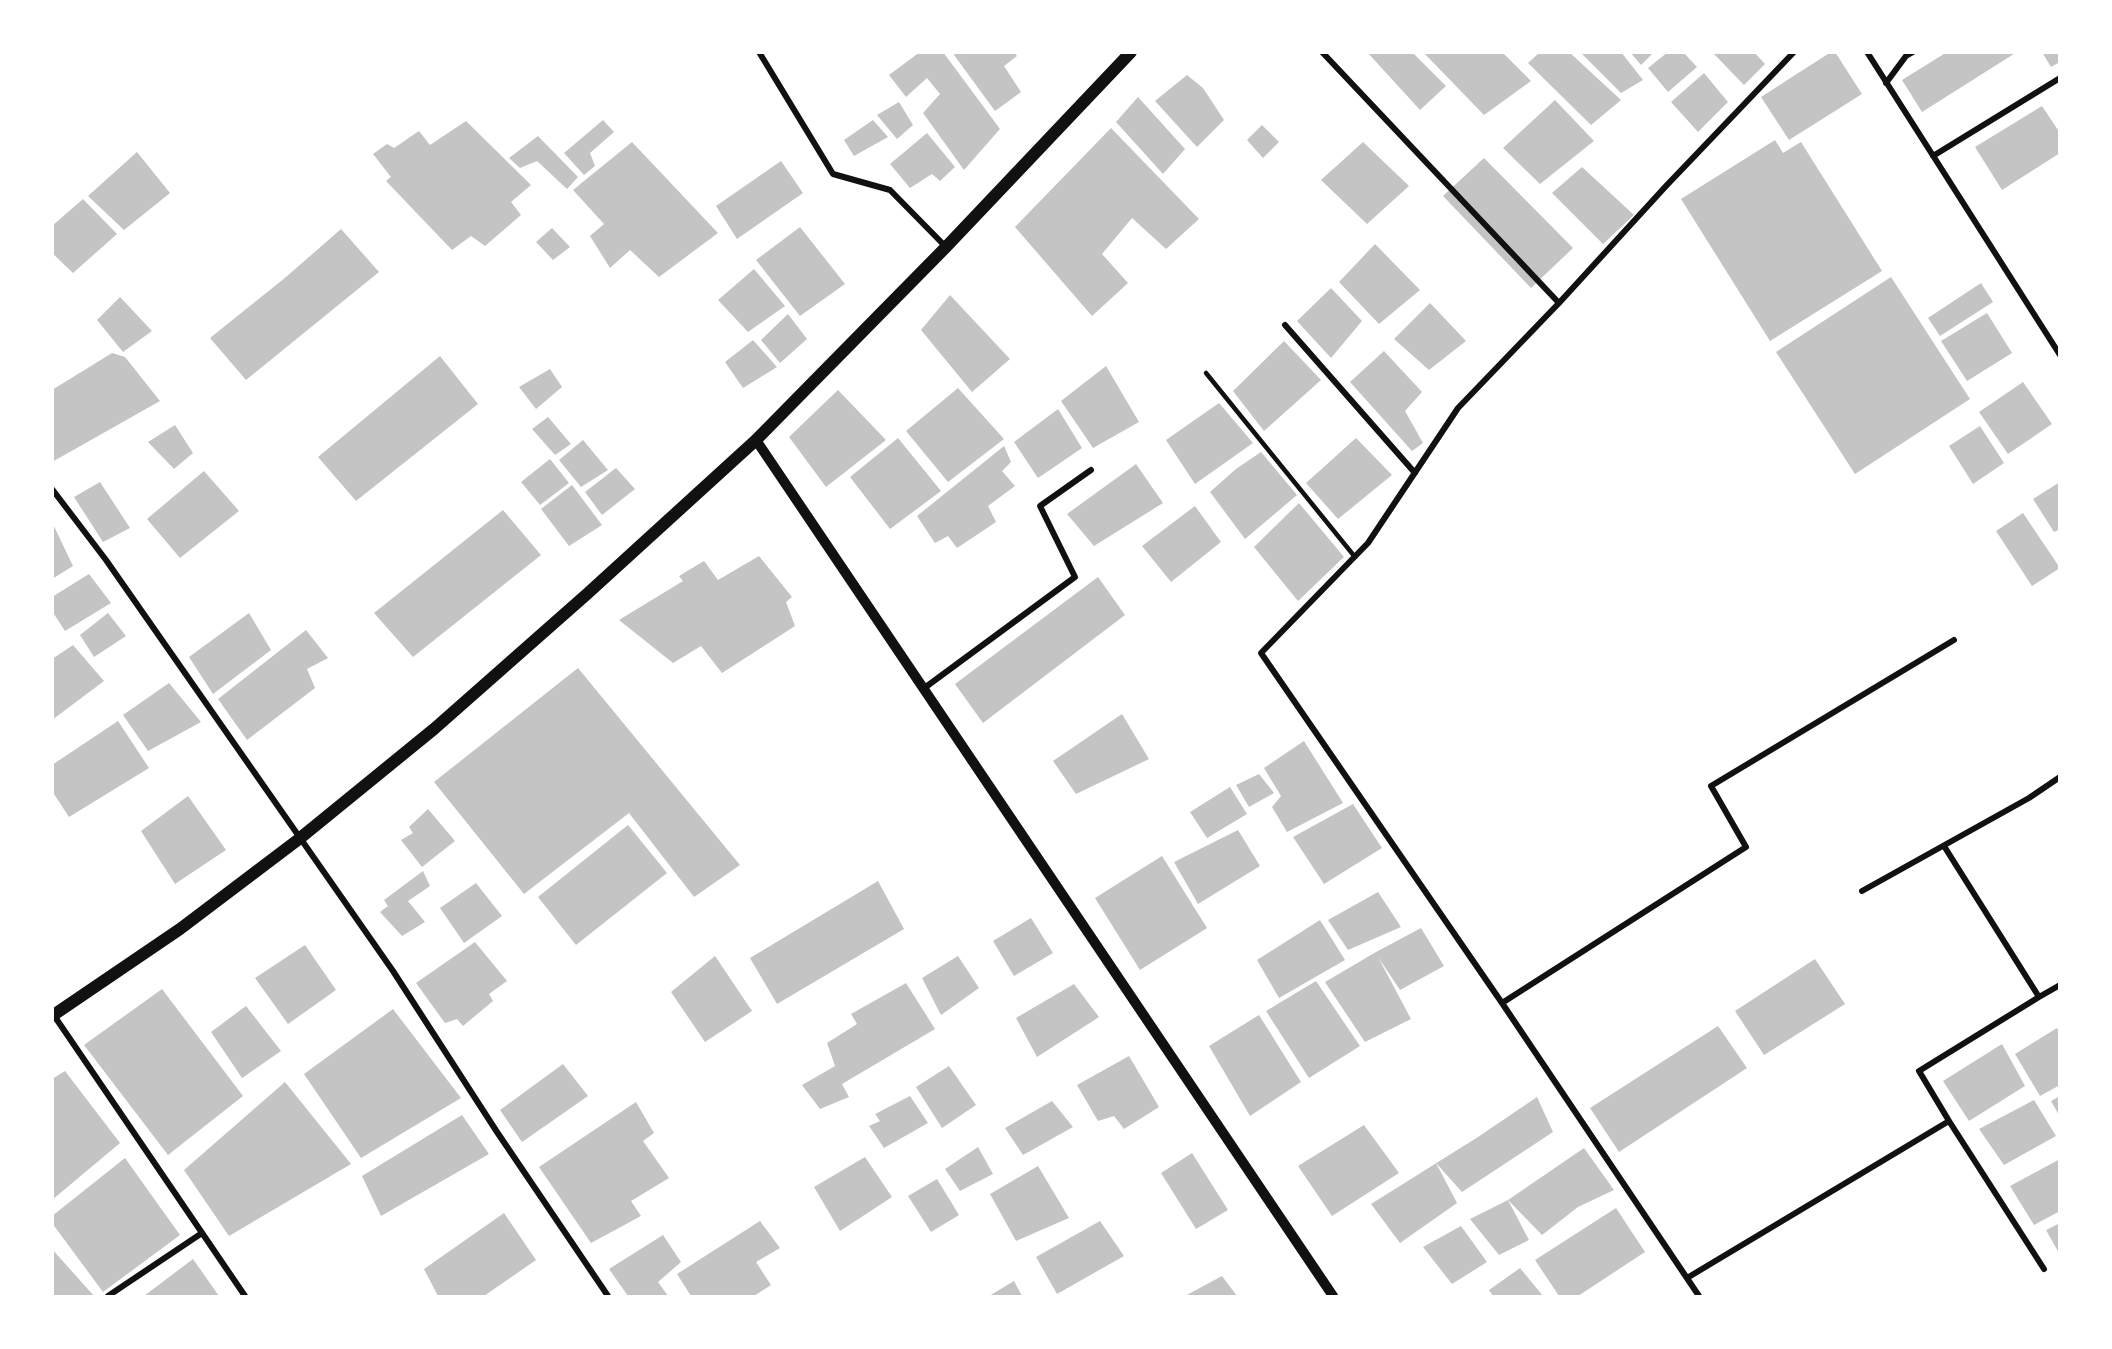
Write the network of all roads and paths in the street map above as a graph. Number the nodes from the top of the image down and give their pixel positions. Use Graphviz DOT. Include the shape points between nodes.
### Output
graph roads {
  1 [pos="759,52"];
  2 [pos="1131,52"];
  3 [pos="1322,52"];
  4 [pos="1794,52"];
  5 [pos="1867,52"];
  6 [pos="1913,52"];
  7 [pos="2060,78"];
  8 [pos="1886,83"];
  9 [pos="1933,156"];
  10 [pos="946,247"];
  11 [pos="1560,303"];
  12 [pos="1285,325"];
  13 [pos="2060,355"];
  14 [pos="1206,374"];
  15 [pos="756,440"];
  16 [pos="1091,470"];
  17 [pos="1415,473"];
  18 [pos="52,489"];
  19 [pos="1355,557"];
  20 [pos="1954,640"];
  21 [pos="923,689"];
  22 [pos="2060,777"];
  23 [pos="299,839"];
  24 [pos="1944,846"];
  25 [pos="1862,891"];
  26 [pos="2060,985"];
  27 [pos="2039,997"];
  28 [pos="1502,1003"];
  29 [pos="53,1015"];
  30 [pos="1949,1121"];
  31 [pos="202,1233"];
  32 [pos="2044,1269"];
  33 [pos="1687,1278"];
  34 [pos="108,1296"];
  35 [pos="245,1296"];
  36 [pos="608,1296"];
  37 [pos="1334,1296"];
  38 [pos="1699,1296"];
  1 -- 10 [label="street" via="832,174 890,190"];
  2 -- 10 [label="main road"];
  3 -- 11 [label="street"];
  4 -- 11 [label="street"];
  5 -- 8 [label="street"];
  6 -- 8 [label="street"];
  7 -- 9 [label="street"];
  8 -- 9 [label="street"];
  9 -- 13 [label="street"];
  10 -- 15 [label="main road"];
  11 -- 17 [label="street" via="1458,408"];
  12 -- 17 [label="street"];
  14 -- 19 [label="lane"];
  15 -- 21 [label="street"];
  15 -- 23 [label="main road" via="434,729"];
  16 -- 21 [label="street" via="1040,506 1075,577"];
  17 -- 19 [label="street"];
  18 -- 23 [label="street" via="106,560"];
  19 -- 28 [label="street" via="1261,652"];
  20 -- 28 [label="street" via="1711,786 1746,847"];
  21 -- 37 [label="street"];
  22 -- 24 [label="street"];
  23 -- 29 [label="main road" via="180,928"];
  23 -- 36 [label="street" via="393,971"];
  24 -- 25 [label="street"];
  24 -- 27 [label="street"];
  26 -- 27 [label="street"];
  27 -- 30 [label="street" via="1919,1071"];
  28 -- 33 [label="street"];
  29 -- 31 [label="street"];
  30 -- 32 [label="street"];
  30 -- 33 [label="street"];
  31 -- 34 [label="street"];
  31 -- 35 [label="street"];
  33 -- 38 [label="street"];
}
